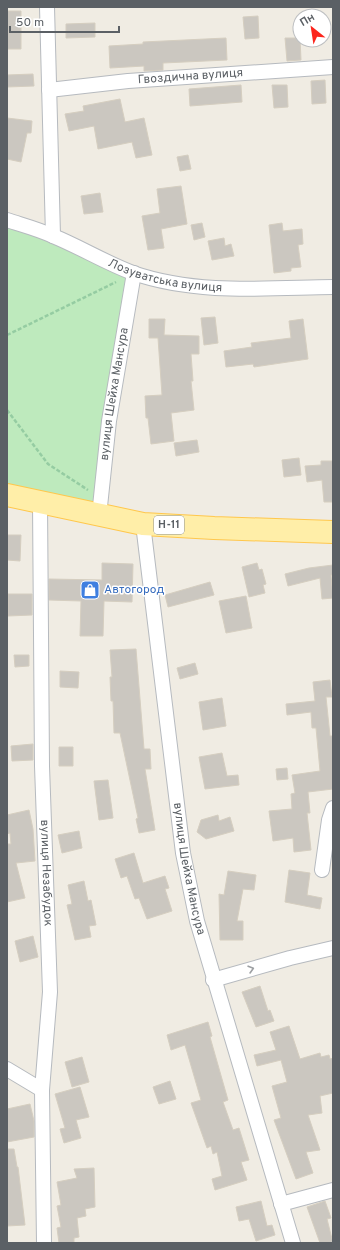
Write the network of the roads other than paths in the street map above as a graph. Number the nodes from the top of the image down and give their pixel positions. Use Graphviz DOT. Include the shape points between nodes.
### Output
graph roads {
  1 [pos="47,7"];
  2 [pos="333,67"];
  3 [pos="49,90"];
  4 [pos="7,220"];
  5 [pos="53,236"];
  6 [pos="134,273"];
  7 [pos="333,287"];
  8 [pos="7,495"];
  9 [pos="40,502"];
  10 [pos="100,507"];
  11 [pos="143,524"];
  12 [pos="333,532"];
  13 [pos="333,808"];
  14 [pos="322,870"];
  15 [pos="333,948"];
  16 [pos="213,980"];
  17 [pos="7,1069"];
  18 [pos="42,1090"];
  19 [pos="333,1190"];
  20 [pos="281,1204"];
  21 [pos="44,1243"];
  22 [pos="292,1243"];
  1 -- 3 [label="street"];
  2 -- 3 [label="street, Гвоздична вулиця" via="128,81"];
  3 -- 5 [label="street"];
  4 -- 5 [label="street, Лозуватська вулиця"];
  5 -- 6 [label="street, Лозуватська вулиця"];
  6 -- 7 [label="street, Лозуватська вулиця" via="201,287"];
  6 -- 10 [label="street, вулиця Шейха Мансура" via="109,421"];
  8 -- 9 [label="main road, Н-11"];
  9 -- 10 [label="main road, Н-11"];
  9 -- 18 [label="street, вулиця Незабудок" via="42,766 50,992"];
  10 -- 11 [label="main road, Н-11"];
  11 -- 12 [label="main road, Н-11"];
  11 -- 16 [label="street, вулиця Шейха Мансура" via="183,853 197,921"];
  13 -- 14 [label="street"];
  16 -- 15 [label="street, one-way"];
  16 -- 20 [label="street, вулиця Шейха Мансура"];
  17 -- 18 [label="street"];
  18 -- 21 [label="street, вулиця Незабудок"];
  19 -- 20 [label="street"];
  20 -- 22 [label="street, вулиця Шейха Мансура"];
}
